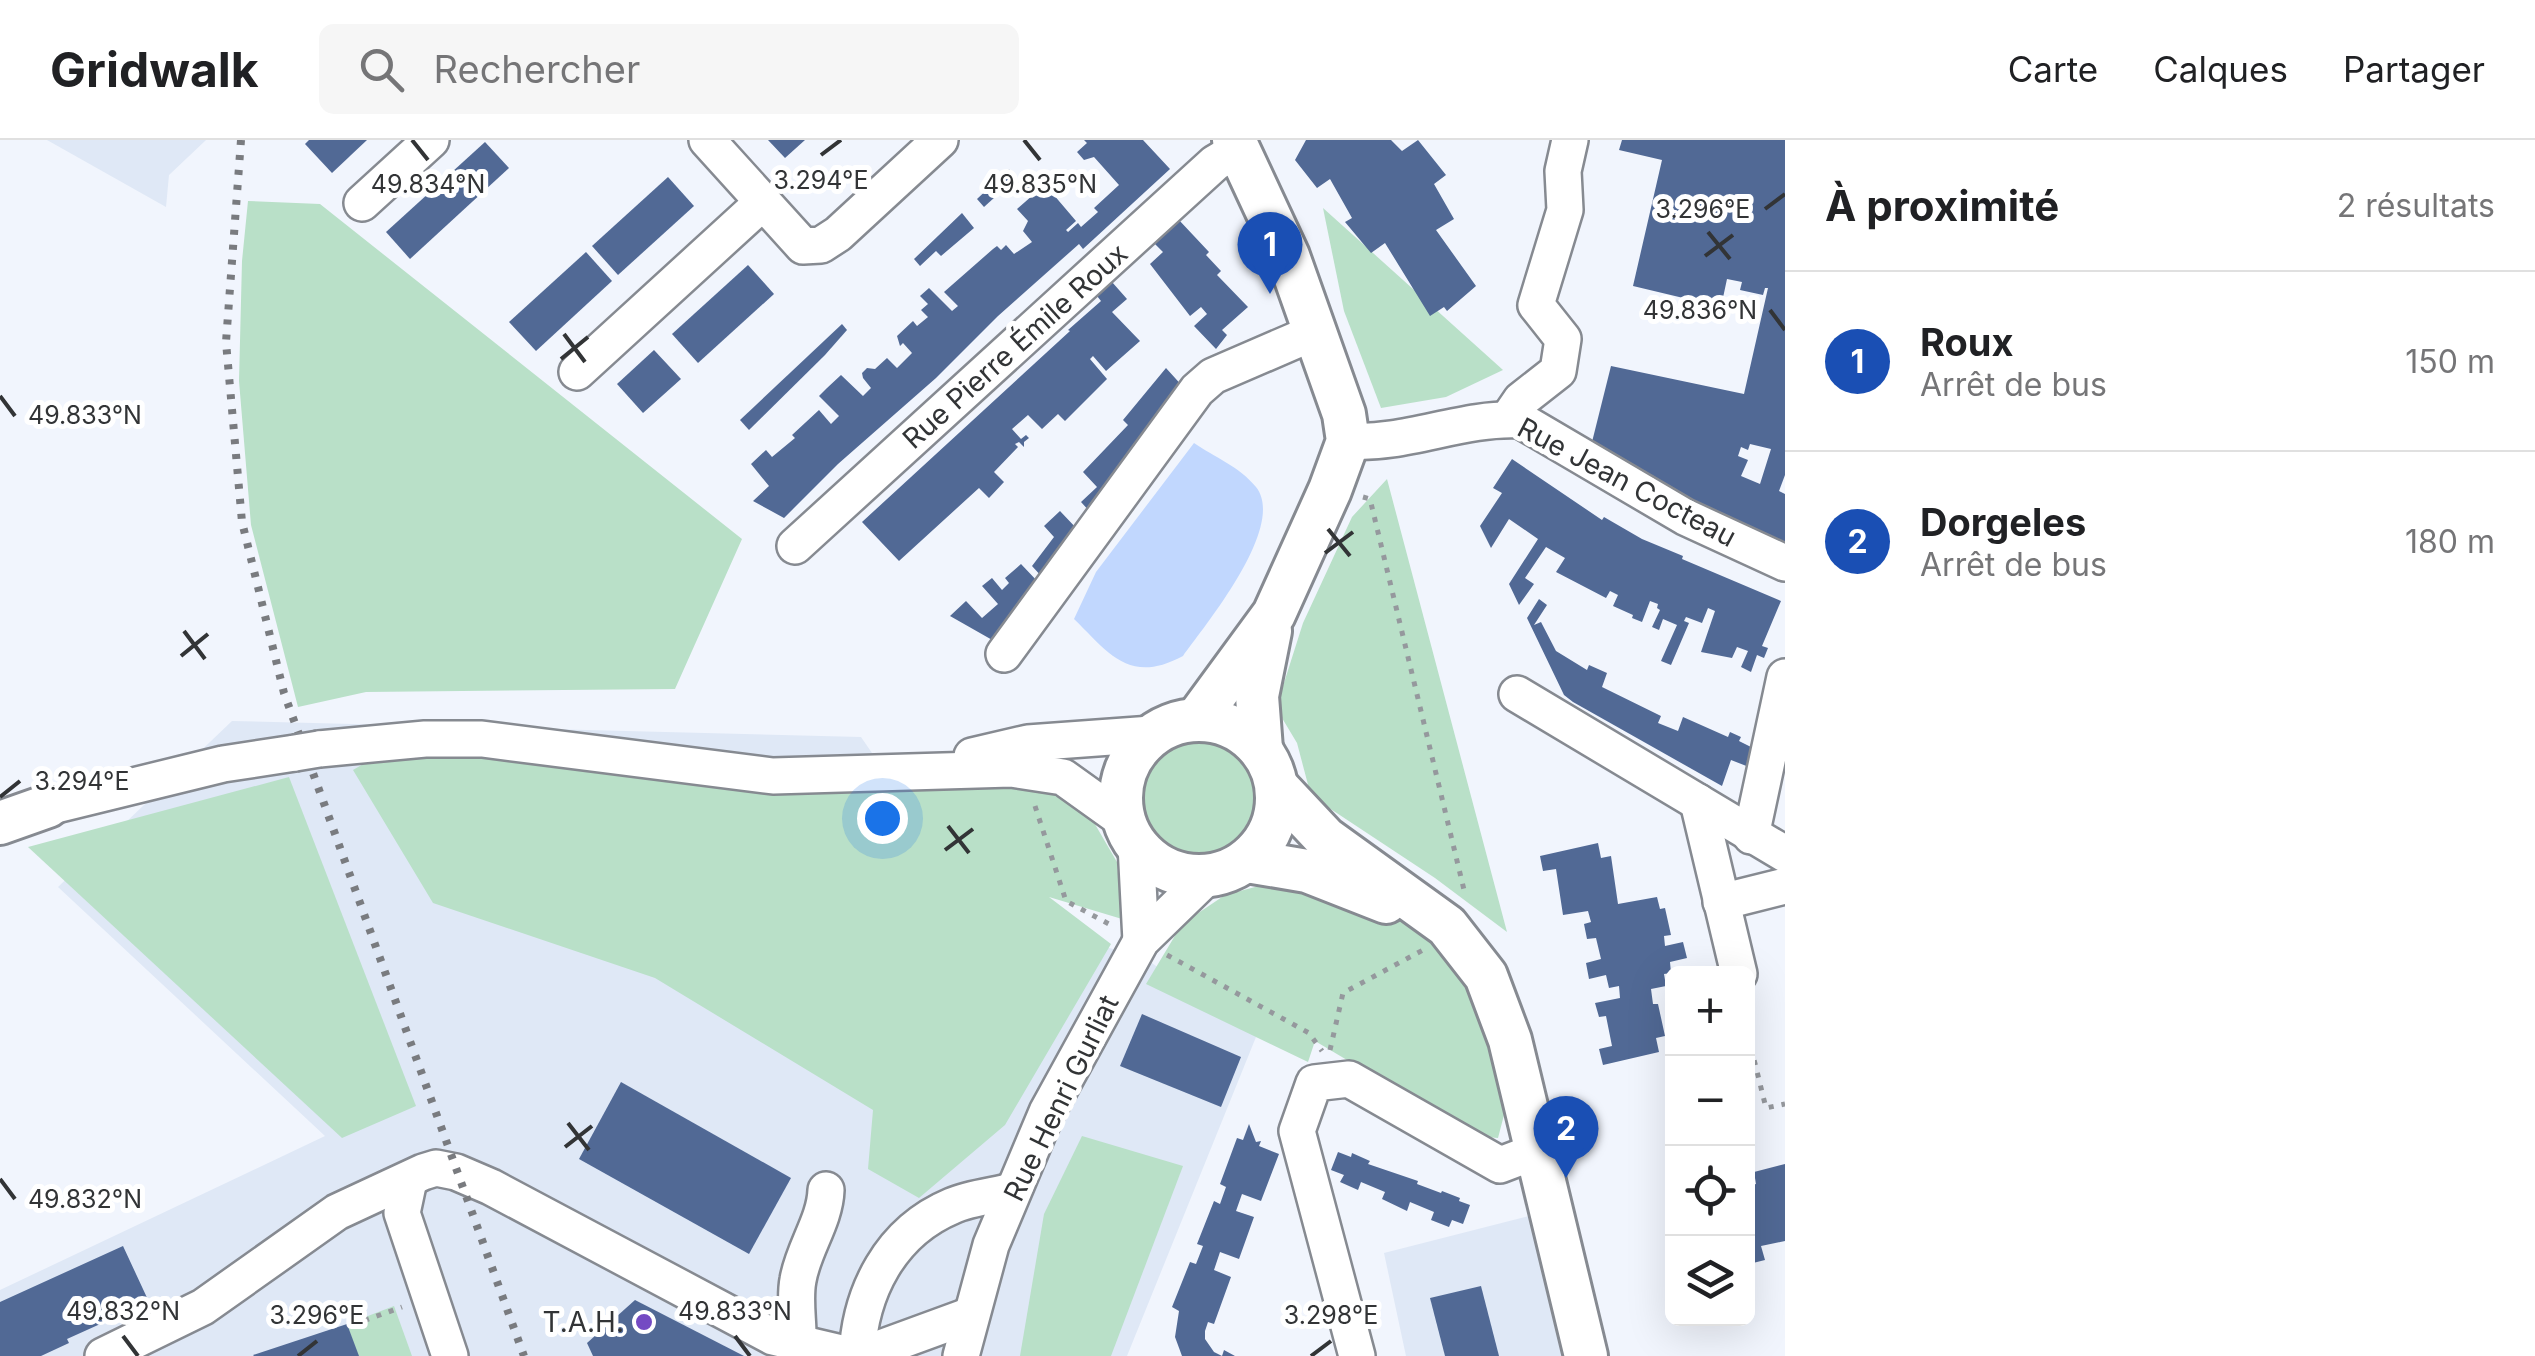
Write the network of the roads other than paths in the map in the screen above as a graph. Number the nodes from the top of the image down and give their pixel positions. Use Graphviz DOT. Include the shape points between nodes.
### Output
graph roads {
  1 [pos="431,140"];
  2 [pos="707,140"];
  3 [pos="940,140"];
  4 [pos="1570,140"];
  5 [pos="1236,145"];
  6 [pos="763,202"];
  7 [pos="362,203"];
  8 [pos="1316,332"];
  9 [pos="577,372"];
  10 [pos="1508,420"];
  11 [pos="1348,441"];
  12 [pos="795,546"];
  13 [pos="1785,563"];
  14 [pos="1274,614"];
  15 [pos="1004,654"];
  16 [pos="1785,677"];
  17 [pos="1518,694"];
  18 [pos="1198,719"];
  19 [pos="1152,734"];
  20 [pos="1261,750"];
  21 [pos="912,770"];
  22 [pos="1278,788"];
  23 [pos="1698,802"];
  24 [pos="48,806"];
  25 [pos="0,819"];
  26 [pos="1130,833"];
  27 [pos="1751,836"];
  28 [pos="1785,854"];
  29 [pos="1247,861"];
  30 [pos="1208,876"];
  31 [pos="1785,886"];
  32 [pos="1721,902"];
  33 [pos="1446,926"];
  34 [pos="1141,941"];
  35 [pos="1737,966"];
  36 [pos="1537,1152"];
  37 [pos="409,1180"];
  38 [pos="826,1190"];
  39 [pos="1013,1191"];
  40 [pos="971,1315"];
  41 [pos="798,1344"];
  42 [pos="103,1356"];
  43 [pos="450,1356"];
  44 [pos="857,1356"];
  45 [pos="961,1356"];
  46 [pos="1357,1356"];
  47 [pos="1586,1356"];
  1 -- 7 [label="street"];
  2 -- 6 [label="street"];
  3 -- 6 [label="street" via="821,245 803,246"];
  4 -- 10 [label="street" via="1565,210 1536,305 1563,339 1558,371 1521,400"];
  5 -- 8 [label="main road"];
  5 -- 12 [label="street, Rue Pierre Émile Roux"];
  6 -- 9 [label="street"];
  8 -- 11 [label="main road"];
  8 -- 15 [label="street" via="1213,376 1197,390"];
  10 -- 11 [label="street, Rue Jean Cocteau" via="1490,418 1376,443"];
  10 -- 13 [label="street, Rue Jean Cocteau" via="1520,420 1686,517"];
  11 -- 14 [label="main road"];
  14 -- 18 [label="main road"];
  14 -- 20 [label="main road" via="1257,696"];
  16 -- 27 [label="street"];
  17 -- 23 [label="street"];
  18 -- 19 [label="main road"];
  18 -- 20 [label="main road" via="1222,722"];
  19 -- 21 [label="street" via="1028,743"];
  19 -- 26 [label="main road" via="1124,773 1120,796"];
  20 -- 22 [label="main road"];
  21 -- 24 [label="street" via="773,776 482,738 409,740 222,764"];
  21 -- 26 [label="street" via="1012,769 1063,778"];
  22 -- 29 [label="main road" via="1266,840"];
  22 -- 33 [label="main road" via="1324,838"];
  23 -- 27 [label="street"];
  23 -- 32 [label="street"];
  24 -- 25 [label="main road"];
  26 -- 30 [label="main road" via="1156,864"];
  26 -- 34 [label="street"];
  27 -- 28 [label="street"];
  29 -- 30 [label="main road"];
  29 -- 33 [label="main road" via="1307,871"];
  30 -- 34 [label="street, Rue Henri Gurliat"];
  31 -- 32 [label="street"];
  32 -- 35 [label="street"];
  33 -- 36 [label="main road" via="1486,976 1510,1040"];
  34 -- 39 [label="street, Rue Henri Gurliat" via="1047,1112"];
  36 -- 46 [label="street" via="1500,1165 1349,1079 1314,1083 1298,1131"];
  36 -- 47 [label="main road"];
  37 -- 41 [label="street" via="436,1168 474,1180 732,1319"];
  37 -- 42 [label="street" via="337,1212 204,1306"];
  37 -- 43 [label="street" via="402,1213"];
  38 -- 41 [label="street" via="796,1284"];
  39 -- 40 [label="street, Rue Henri Gurliat"];
  39 -- 44 [label="street" via="952,1205 916,1226 888,1256 866,1296"];
  40 -- 44 [label="street"];
  40 -- 45 [label="street, Rue Henri Gurliat"];
  41 -- 44 [label="street"];
}
